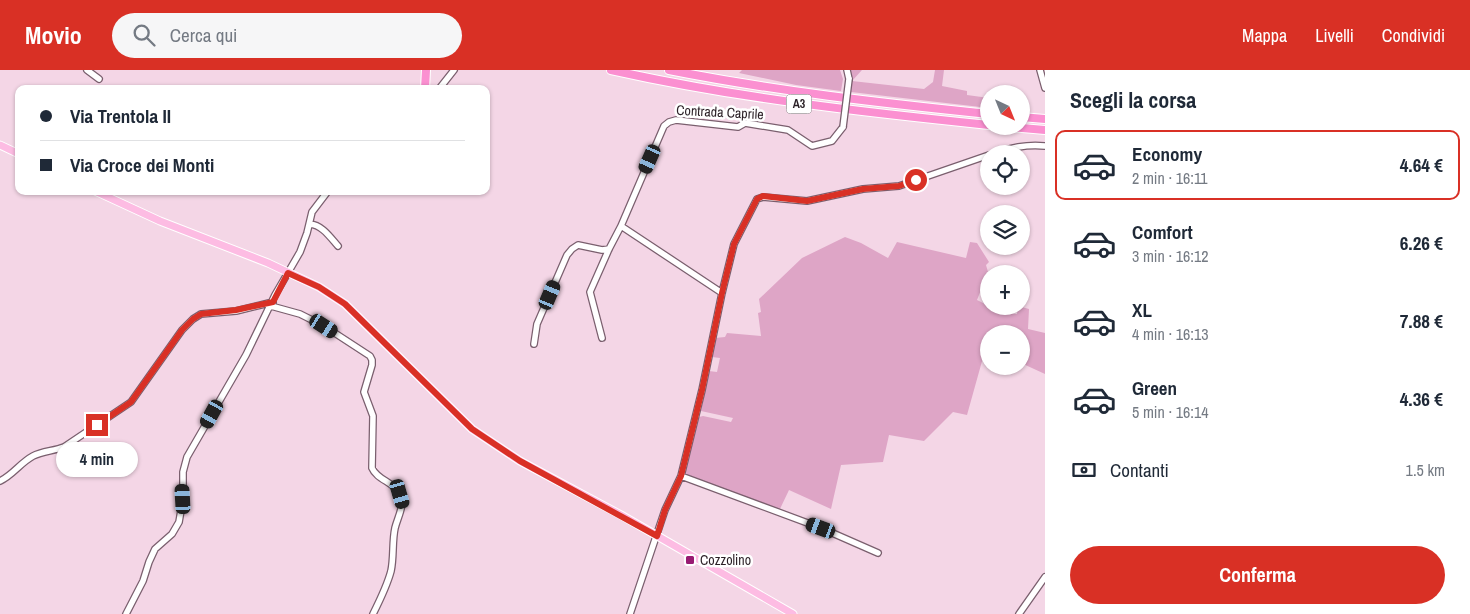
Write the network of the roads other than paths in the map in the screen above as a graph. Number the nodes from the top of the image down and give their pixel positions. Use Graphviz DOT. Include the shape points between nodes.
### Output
graph roads {
  1 [pos="87,70"];
  2 [pos="426,70"];
  3 [pos="454,70"];
  4 [pos="611,70"];
  5 [pos="669,70"];
  6 [pos="690,70"];
  7 [pos="847,70"];
  8 [pos="1040,70"];
  9 [pos="99,79"];
  10 [pos="722,81"];
  11 [pos="425,85"];
  12 [pos="442,85"];
  13 [pos="1045,88"];
  14 [pos="980,113"];
  15 [pos="1030,118"];
  16 [pos="1043,119"];
  17 [pos="980,124"];
  18 [pos="1030,129"];
  19 [pos="1045,130"];
  20 [pos="0,145"];
  21 [pos="1030,146"];
  22 [pos="1045,146"];
  23 [pos="15,152"];
  24 [pos="980,158"];
  25 [pos="104,195"];
  26 [pos="325,195"];
  27 [pos="310,224"];
  28 [pos="621,226"];
  29 [pos="338,246"];
  30 [pos="609,249"];
  31 [pos="288,273"];
  32 [pos="722,293"];
  33 [pos="272,304"];
  34 [pos="602,338"];
  35 [pos="534,344"];
  36 [pos="681,476"];
  37 [pos="0,481"];
  38 [pos="657,536"];
  39 [pos="878,553"];
  40 [pos="1045,577"];
  41 [pos="126,614"];
  42 [pos="372,614"];
  43 [pos="630,614"];
  44 [pos="793,614"];
  45 [pos="1018,614"];
  1 -- 9 [label="street"];
  2 -- 11 [label="highway"];
  3 -- 12 [label="street"];
  4 -- 17 [label="highway, A3" via="807,105"];
  5 -- 10 [label="highway, A3"];
  6 -- 10 [label="highway"];
  7 -- 28 [label="street, Contrada Caprile, bridge" via="844,127 832,141 812,146 788,130 745,123 738,127 676,120 669,122 664,126"];
  8 -- 13 [label="street"];
  10 -- 14 [label="highway, A3" via="821,96"];
  15 -- 16 [label="highway"];
  18 -- 19 [label="highway"];
  20 -- 23 [label="main road"];
  21 -- 22 [label="street"];
  24 -- 32 [label="street" via="899,186 863,189 807,201 763,196 757,199 734,244"];
  25 -- 31 [label="main road"];
  26 -- 27 [label="street" via="312,212"];
  27 -- 29 [label="street" via="321,228"];
  27 -- 31 [label="street"];
  28 -- 30 [label="street"];
  28 -- 32 [label="street"];
  30 -- 34 [label="street" via="590,292"];
  30 -- 35 [label="street" via="578,245 567,255 538,324"];
  31 -- 33 [label="street"];
  31 -- 38 [label="main road" via="319,287 345,304 472,429 520,461"];
  32 -- 36 [label="street"];
  33 -- 37 [label="street" via="201,314 193,319 131,402 64,446 24,462"];
  33 -- 41 [label="street" via="187,457 178,522 172,534 155,549"];
  33 -- 42 [label="street" via="324,326 372,360 364,392 373,416 372,468 400,494 403,505 395,529 391,570"];
  36 -- 38 [label="street"];
  36 -- 39 [label="street" via="821,528"];
  38 -- 43 [label="street"];
  38 -- 44 [label="main road"];
  40 -- 45 [label="street"];
}
